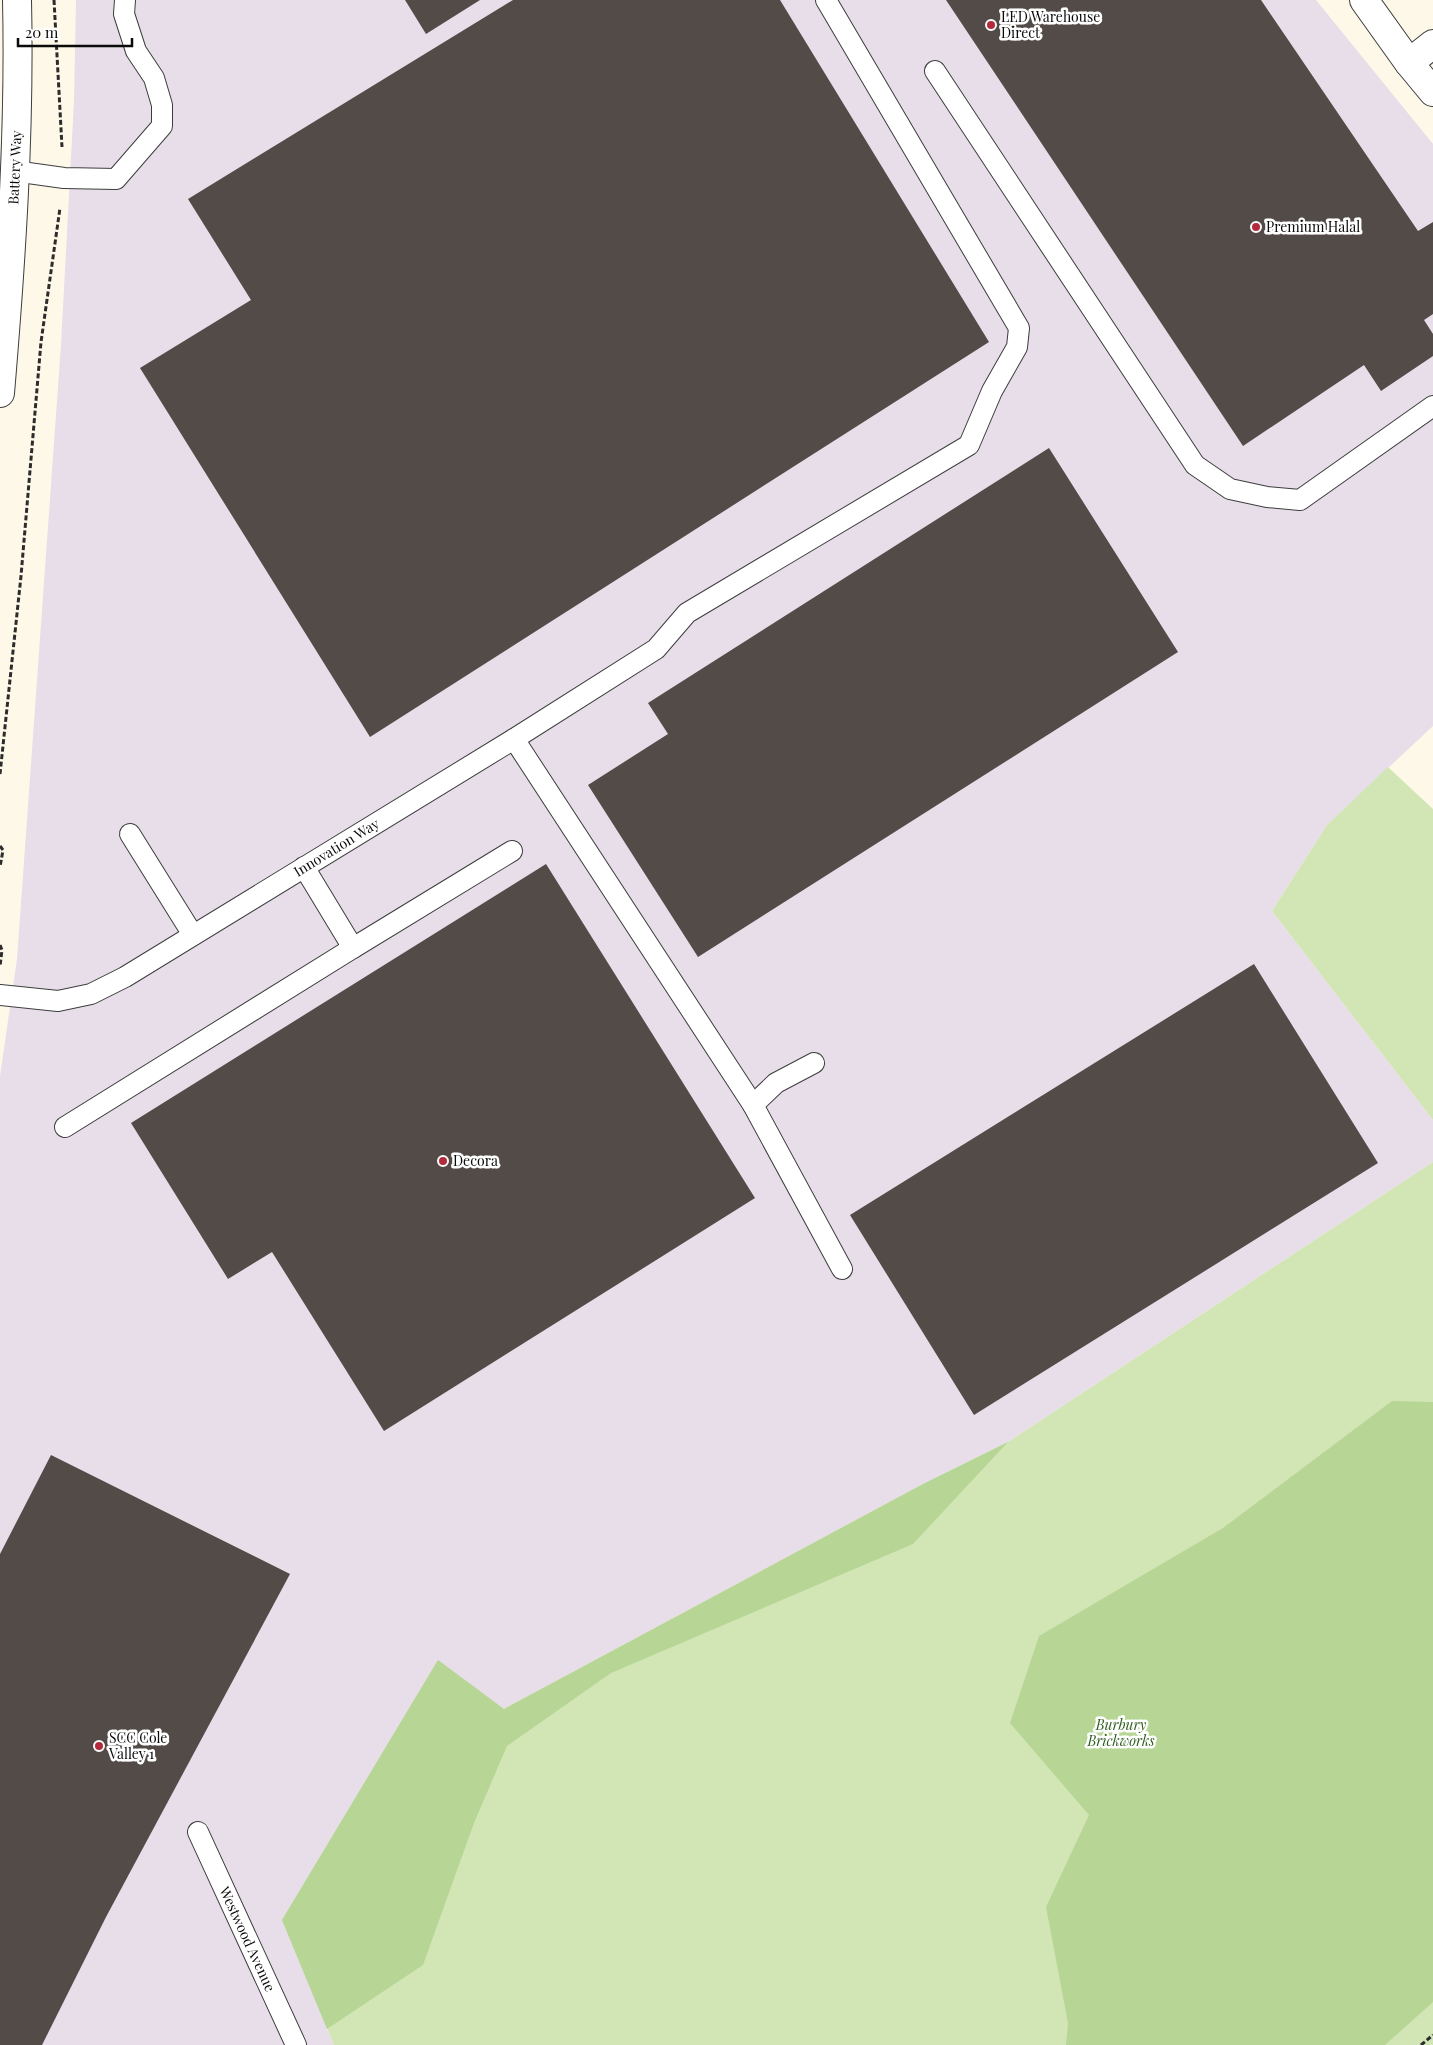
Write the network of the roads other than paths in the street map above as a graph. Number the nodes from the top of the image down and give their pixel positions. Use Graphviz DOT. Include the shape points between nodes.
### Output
graph roads {
  1 [pos="17,0"];
  2 [pos="125,0"];
  3 [pos="826,0"];
  4 [pos="1364,0"];
  5 [pos="1433,44"];
  6 [pos="1409,63"];
  7 [pos="935,71"];
  8 [pos="1433,92"];
  9 [pos="14,171"];
  10 [pos="0,393"];
  11 [pos="1433,406"];
  12 [pos="514,739"];
  13 [pos="130,834"];
  14 [pos="512,851"];
  15 [pos="304,867"];
  16 [pos="193,935"];
  17 [pos="353,948"];
  18 [pos="0,995"];
  19 [pos="814,1063"];
  20 [pos="754,1105"];
  21 [pos="65,1127"];
  22 [pos="842,1269"];
  23 [pos="198,1832"];
  24 [pos="296,2045"];
  1 -- 9 [label="street, Battery Way"];
  2 -- 9 [label="lane" via="124,14 136,51 154,78 162,105 162,126 116,179 64,178"];
  3 -- 12 [label="lane, Innovation Way" via="1019,328 1017,347 992,391 968,445 687,613 656,649"];
  4 -- 6 [label="street"];
  5 -- 6 [label="street"];
  6 -- 8 [label="street"];
  7 -- 11 [label="lane" via="1195,465 1230,489 1300,500"];
  9 -- 10 [label="street, Battery Way"];
  12 -- 15 [label="lane, Innovation Way"];
  12 -- 20 [label="lane"];
  13 -- 16 [label="lane"];
  14 -- 17 [label="lane"];
  15 -- 16 [label="lane, Innovation Way"];
  15 -- 17 [label="lane"];
  16 -- 18 [label="lane, Innovation Way" via="92,994 58,1001"];
  17 -- 21 [label="lane"];
  19 -- 20 [label="lane" via="776,1083"];
  20 -- 22 [label="lane"];
  23 -- 24 [label="lane, Westwood Avenue"];
}
